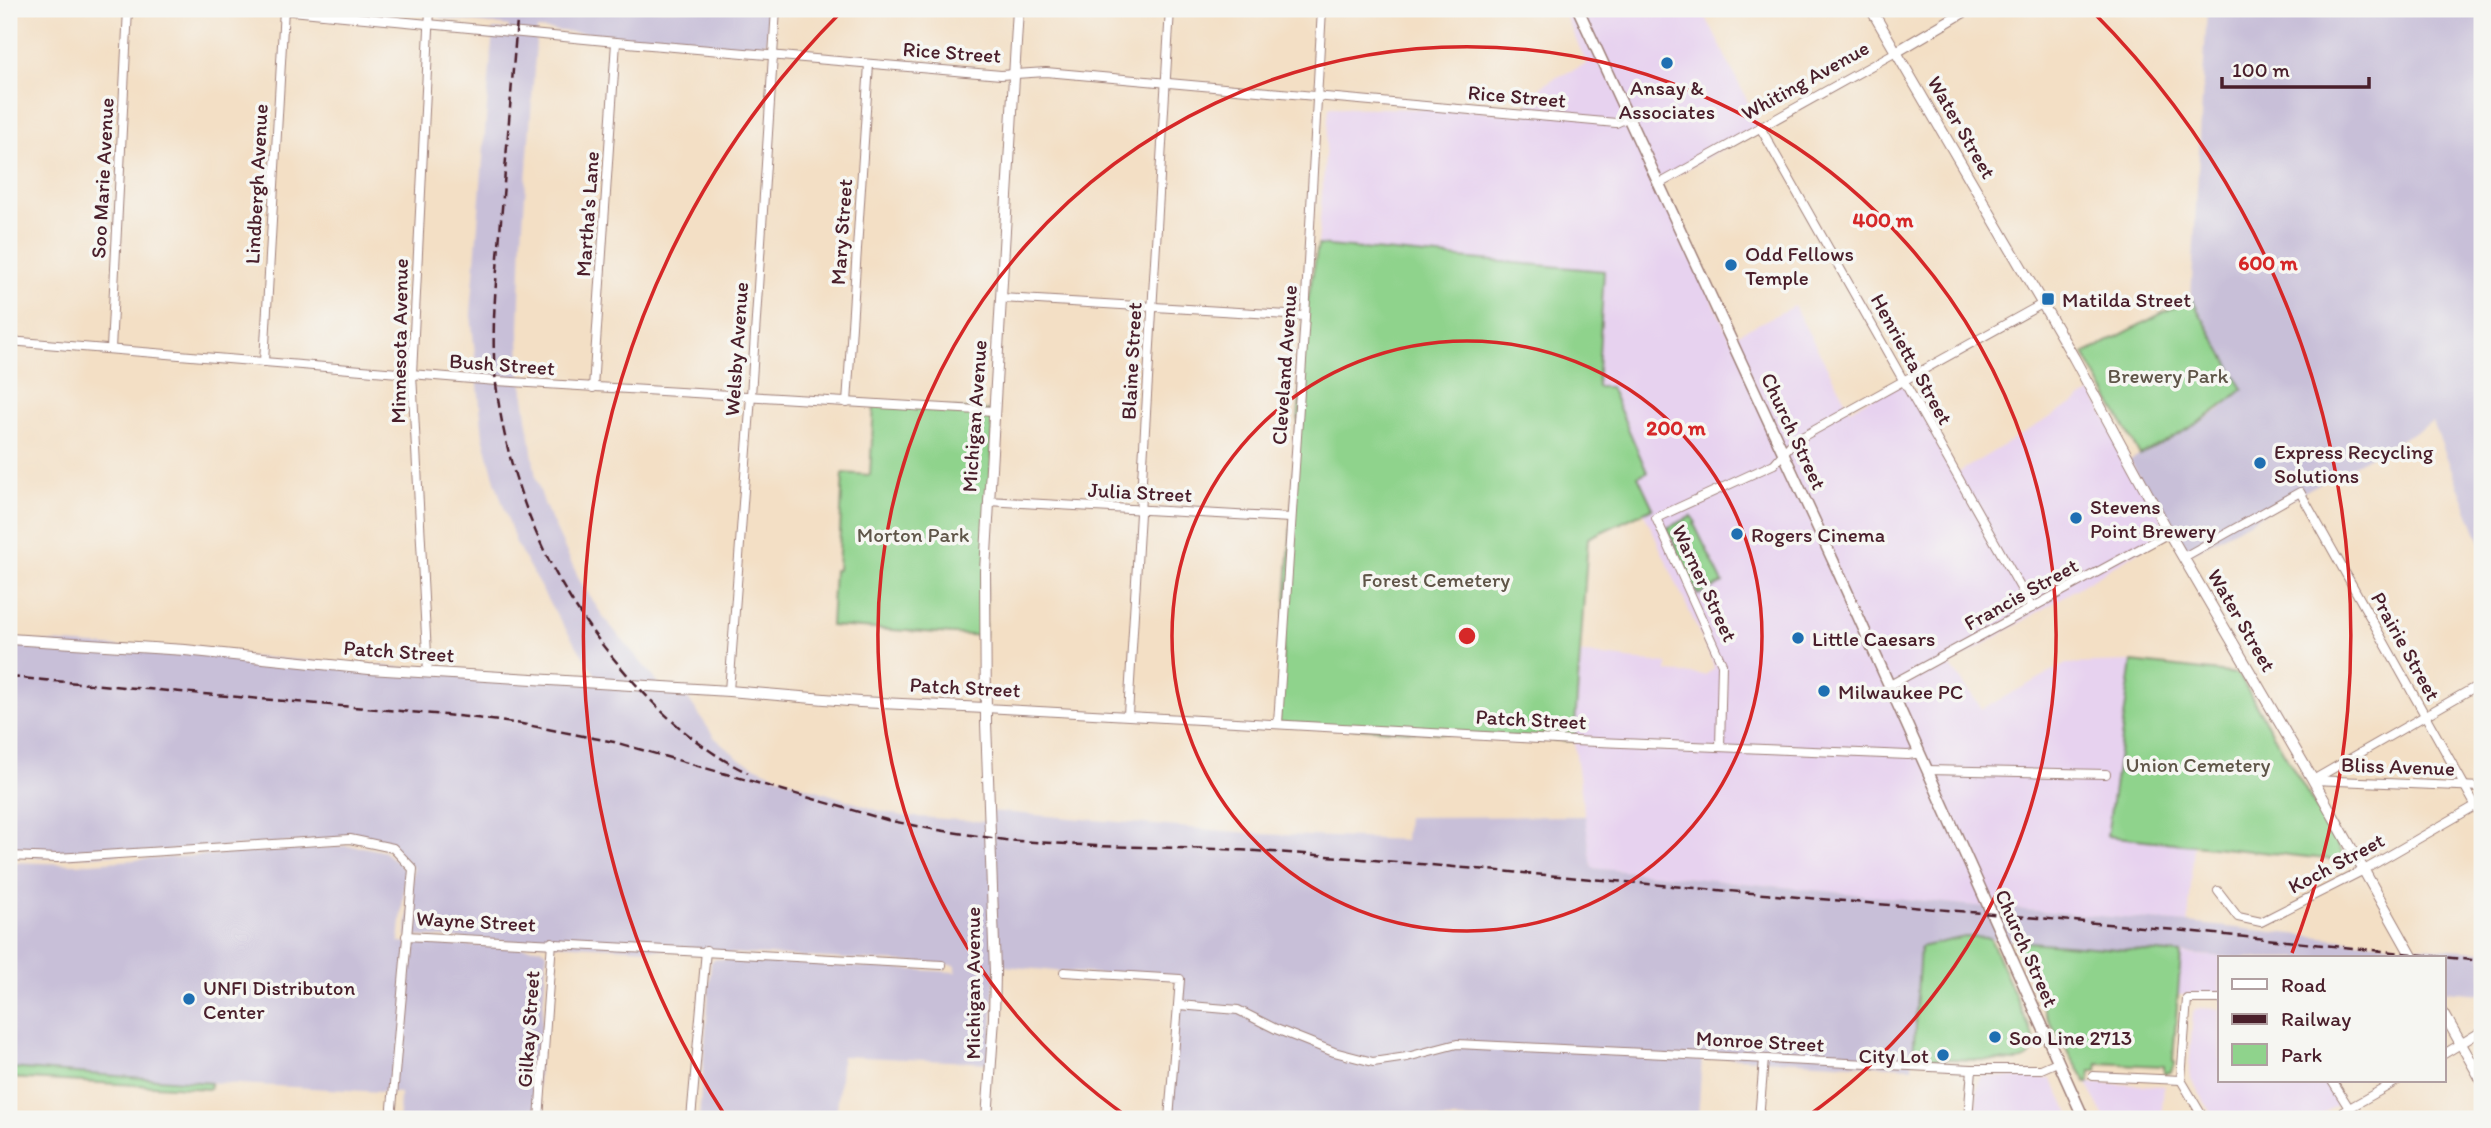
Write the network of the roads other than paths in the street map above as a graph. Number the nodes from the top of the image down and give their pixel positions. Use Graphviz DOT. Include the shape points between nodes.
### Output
graph roads {
  1 [pos="128,9"];
  2 [pos="271,9"];
  3 [pos="284,9"];
  4 [pos="430,9"];
  5 [pos="776,9"];
  6 [pos="1018,9"];
  7 [pos="1170,9"];
  8 [pos="1322,9"];
  9 [pos="1578,9"];
  10 [pos="1871,9"];
  11 [pos="1969,9"];
  12 [pos="430,23"];
  13 [pos="616,42"];
  14 [pos="1896,52"];
  15 [pos="773,56"];
  16 [pos="869,64"];
  17 [pos="1014,73"];
  18 [pos="1165,83"];
  19 [pos="1317,96"];
  20 [pos="1629,117"];
  21 [pos="1760,127"];
  22 [pos="1659,184"];
  23 [pos="1002,298"];
  24 [pos="2042,304"];
  25 [pos="1152,307"];
  26 [pos="1305,316"];
  27 [pos="9,341"];
  28 [pos="111,349"];
  29 [pos="264,362"];
  30 [pos="412,374"];
  31 [pos="1904,380"];
  32 [pos="593,388"];
  33 [pos="751,396"];
  34 [pos="847,403"];
  35 [pos="994,411"];
  36 [pos="1783,453"];
  37 [pos="988,501"];
  38 [pos="1140,510"];
  39 [pos="1291,518"];
  40 [pos="2169,533"];
  41 [pos="2184,556"];
  42 [pos="2032,608"];
  43 [pos="9,639"];
  44 [pos="428,673"];
  45 [pos="2482,683"];
  46 [pos="1890,685"];
  47 [pos="729,691"];
  48 [pos="985,708"];
  49 [pos="1128,715"];
  50 [pos="2424,716"];
  51 [pos="1278,723"];
  52 [pos="1720,747"];
  53 [pos="1920,753"];
  54 [pos="1927,770"];
  55 [pos="2106,774"];
  56 [pos="2313,780"];
  57 [pos="2463,786"];
  58 [pos="2482,787"];
  59 [pos="2475,806"];
  60 [pos="2482,817"];
  61 [pos="9,856"];
  62 [pos="2364,870"];
  63 [pos="2218,891"];
  64 [pos="406,936"];
  65 [pos="552,942"];
  66 [pos="706,950"];
  67 [pos="2412,956"];
  68 [pos="942,965"];
  69 [pos="1064,972"];
  70 [pos="2218,999"];
  71 [pos="1178,1005"];
  72 [pos="2446,1018"];
  73 [pos="2482,1031"];
  74 [pos="2461,1044"];
  75 [pos="2446,1053"];
  76 [pos="1764,1059"];
  77 [pos="2057,1062"];
  78 [pos="1972,1069"];
  79 [pos="2093,1076"];
  80 [pos="2181,1080"];
  81 [pos="2333,1082"];
  82 [pos="2395,1082"];
  83 [pos="2482,1082"];
  84 [pos="2350,1108"];
  85 [pos="391,1119"];
  86 [pos="539,1119"];
  87 [pos="691,1119"];
  88 [pos="987,1119"];
  89 [pos="1169,1119"];
  90 [pos="1759,1119"];
  91 [pos="1968,1119"];
  92 [pos="2084,1119"];
  93 [pos="2091,1119"];
  94 [pos="2204,1119"];
  95 [pos="2330,1119"];
  96 [pos="2356,1119"];
  1 -- 28 [label="street, Soo Marie Avenue"];
  2 -- 3 [label="street, Rice Street"];
  3 -- 12 [label="street, Rice Street"];
  3 -- 29 [label="street, Lindbergh Avenue"];
  4 -- 12 [label="street, Minnesota Avenue"];
  5 -- 15 [label="street, Welsby Avenue"];
  6 -- 17 [label="street, Michigan Avenue"];
  7 -- 18 [label="street, Blaine Street"];
  8 -- 19 [label="street, Cleveland Avenue"];
  9 -- 20 [label="main road, Church Street"];
  10 -- 14 [label="street, Water Street"];
  11 -- 14 [label="street, Whiting Avenue"];
  12 -- 13 [label="street, Rice Street"];
  12 -- 30 [label="street, Minnesota Avenue"];
  13 -- 15 [label="street, Rice Street"];
  13 -- 32 [label="street, Martha's Lane"];
  14 -- 21 [label="street, Whiting Avenue"];
  14 -- 24 [label="street, Water Street"];
  15 -- 16 [label="street, Rice Street"];
  15 -- 33 [label="street, Welsby Avenue"];
  16 -- 17 [label="street, Rice Street"];
  16 -- 34 [label="street, Mary Street"];
  17 -- 18 [label="street, Rice Street"];
  17 -- 23 [label="street, Michigan Avenue"];
  18 -- 19 [label="street, Rice Street"];
  18 -- 25 [label="street, Blaine Street"];
  19 -- 20 [label="street, Rice Street" via="1614,123"];
  19 -- 26 [label="street, Cleveland Avenue"];
  20 -- 22 [label="main road, Church Street"];
  21 -- 22 [label="street, Whiting Avenue"];
  21 -- 31 [label="street, Henrietta Street"];
  22 -- 36 [label="main road, Church Street"];
  23 -- 25 [label="street"];
  23 -- 35 [label="street, Michigan Avenue"];
  24 -- 31 [label="street"];
  24 -- 40 [label="street, Water Street"];
  25 -- 26 [label="street"];
  25 -- 38 [label="street, Blaine Street"];
  26 -- 39 [label="street, Cleveland Avenue"];
  27 -- 28 [label="street, Bush Street"];
  28 -- 29 [label="street, Bush Street"];
  29 -- 30 [label="street, Bush Street"];
  30 -- 32 [label="street, Bush Street"];
  30 -- 44 [label="street, Minnesota Avenue"];
  31 -- 36 [label="street" via="1793,442"];
  31 -- 42 [label="street, Henrietta Street"];
  32 -- 33 [label="street, Bush Street"];
  33 -- 34 [label="street, Bush Street"];
  33 -- 47 [label="street, Welsby Avenue"];
  34 -- 35 [label="street, Bush Street"];
  35 -- 37 [label="street, Michigan Avenue"];
  36 -- 46 [label="main road, Church Street"];
  36 -- 52 [label="street, Warner Street" via="1774,464 1656,519 1722,664"];
  37 -- 38 [label="street, Julia Street"];
  37 -- 48 [label="street, Michigan Avenue"];
  38 -- 39 [label="street, Julia Street"];
  38 -- 49 [label="street, Blaine Street"];
  39 -- 51 [label="street, Cleveland Avenue"];
  40 -- 41 [label="street, Water Street"];
  40 -- 42 [label="street, Francis Street"];
  41 -- 50 [label="street, Prairie Street" via="2300,492"];
  41 -- 56 [label="street, Water Street"];
  42 -- 46 [label="street, Francis Street"];
  43 -- 44 [label="street, Patch Street"];
  44 -- 47 [label="street, Patch Street"];
  45 -- 50 [label="street"];
  46 -- 53 [label="main road, Church Street"];
  47 -- 48 [label="street, Patch Street"];
  48 -- 49 [label="street, Patch Street"];
  48 -- 88 [label="street, Michigan Avenue" via="995,972"];
  49 -- 51 [label="street, Patch Street"];
  50 -- 56 [label="street"];
  50 -- 57 [label="street, Prairie Street"];
  51 -- 52 [label="street, Patch Street"];
  52 -- 53 [label="street, Patch Street"];
  53 -- 54 [label="main road, Church Street"];
  54 -- 55 [label="street"];
  54 -- 77 [label="main road, Church Street"];
  56 -- 57 [label="street, Bliss Avenue"];
  56 -- 62 [label="street, Water Street"];
  57 -- 58 [label="street, Bliss Avenue"];
  57 -- 59 [label="street, Prairie Street"];
  59 -- 60 [label="street, Prairie Street"];
  59 -- 62 [label="street, Koch Street"];
  61 -- 64 [label="street, Wayne Street" via="57,858 350,839 393,848 413,869"];
  62 -- 63 [label="street, Koch Street" via="2261,922 2238,917"];
  62 -- 67 [label="street, Water Street"];
  64 -- 65 [label="street, Wayne Street"];
  64 -- 85 [label="street"];
  65 -- 66 [label="street, Wayne Street"];
  65 -- 86 [label="street, Gilkay Street"];
  66 -- 68 [label="street, Wayne Street"];
  66 -- 87 [label="street"];
  69 -- 71 [label="street" via="1180,979"];
  70 -- 80 [label="street" via="2187,999"];
  71 -- 76 [label="street, Monroe Street" via="1238,1010 1334,1052 1373,1062 1457,1044"];
  71 -- 89 [label="street"];
  72 -- 74 [label="street"];
  73 -- 74 [label="street"];
  74 -- 75 [label="street"];
  74 -- 83 [label="street"];
  76 -- 78 [label="street, Monroe Street"];
  76 -- 90 [label="street"];
  77 -- 78 [label="street, Monroe Street" via="2041,1069"];
  77 -- 92 [label="main road, Church Street"];
  77 -- 93 [label="main road, Church Street"];
  78 -- 91 [label="street"];
  79 -- 80 [label="street"];
  80 -- 94 [label="street"];
  81 -- 84 [label="street"];
  82 -- 84 [label="street"];
  84 -- 95 [label="street"];
  84 -- 96 [label="street"];
}
